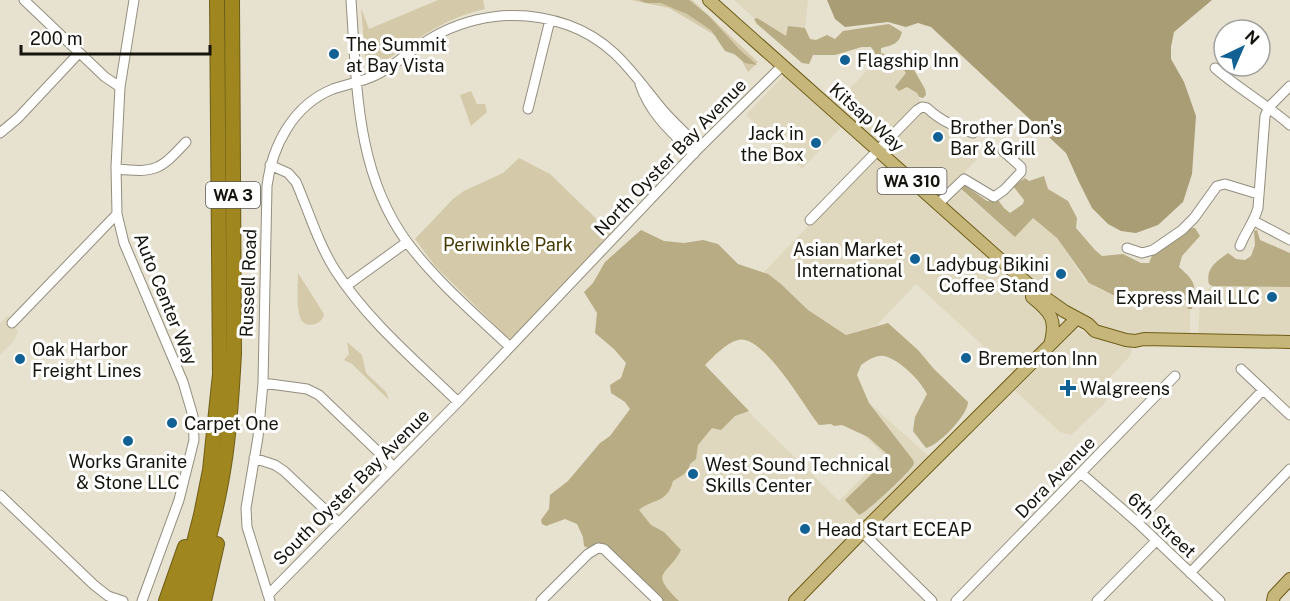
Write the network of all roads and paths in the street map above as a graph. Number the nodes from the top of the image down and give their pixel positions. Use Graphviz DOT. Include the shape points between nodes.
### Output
graph roads {
  1 [pos="24,0"];
  2 [pos="134,0"];
  3 [pos="215,0"];
  4 [pos="232,0"];
  5 [pos="709,0"];
  6 [pos="354,1"];
  7 [pos="550,20"];
  8 [pos="79,52"];
  9 [pos="782,66"];
  10 [pos="1226,78"];
  11 [pos="357,81"];
  12 [pos="1290,86"];
  13 [pos="120,87"];
  14 [pos="1269,107"];
  15 [pos="528,109"];
  16 [pos="1290,125"];
  17 [pos="0,133"];
  18 [pos="973,133"];
  19 [pos="186,142"];
  20 [pos="697,150"];
  21 [pos="878,150"];
  22 [pos="1003,151"];
  23 [pos="270,165"];
  24 [pos="117,169"];
  25 [pos="1258,194"];
  26 [pos="938,204"];
  27 [pos="117,214"];
  28 [pos="810,220"];
  29 [pos="1254,221"];
  30 [pos="1290,240"];
  31 [pos="407,242"];
  32 [pos="1240,246"];
  33 [pos="1127,248"];
  34 [pos="1012,270"];
  35 [pos="346,286"];
  36 [pos="1082,321"];
  37 [pos="12,322"];
  38 [pos="1290,342"];
  39 [pos="1050,346"];
  40 [pos="510,347"];
  41 [pos="1241,369"];
  42 [pos="1175,376"];
  43 [pos="263,383"];
  44 [pos="232,390"];
  45 [pos="1263,390"];
  46 [pos="458,402"];
  47 [pos="1290,415"];
  48 [pos="216,423"];
  49 [pos="254,458"];
  50 [pos="394,467"];
  51 [pos="1290,469"];
  52 [pos="1082,474"];
  53 [pos="0,495"];
  54 [pos="1137,522"];
  55 [pos="339,523"];
  56 [pos="862,532"];
  57 [pos="1156,541"];
  58 [pos="1190,573"];
  59 [pos="1290,579"];
  60 [pos="269,598"];
  61 [pos="930,600"];
  62 [pos="123,601"];
  63 [pos="142,601"];
  64 [pos="166,601"];
  65 [pos="179,601"];
  66 [pos="192,601"];
  67 [pos="204,601"];
  68 [pos="541,601"];
  69 [pos="658,601"];
  70 [pos="795,601"];
  71 [pos="956,601"];
  72 [pos="1097,601"];
  73 [pos="1220,601"];
  74 [pos="1273,601"];
  1 -- 8 [label="street"];
  2 -- 13 [label="street, Auto Center Way"];
  3 -- 48 [label="highway, WA 3" via="219,374"];
  4 -- 44 [label="highway, WA 3"];
  5 -- 9 [label="main road, Kitsap Way / WA 310"];
  6 -- 11 [label="street"];
  7 -- 11 [label="street, Russell Road" via="512,15 466,22 426,40 376,75"];
  7 -- 15 [label="street"];
  7 -- 20 [label="street, Russell Road" via="575,28 609,48 628,65 664,125"];
  8 -- 13 [label="street"];
  8 -- 17 [label="street"];
  9 -- 20 [label="street, North Oyster Bay Avenue"];
  9 -- 21 [label="main road, Kitsap Way / WA 310"];
  10 -- 14 [label="street"];
  11 -- 23 [label="street, Russell Road" via="327,92 299,113 286,130"];
  11 -- 31 [label="street" via="361,128 372,173"];
  12 -- 14 [label="street"];
  13 -- 24 [label="street, Auto Center Way"];
  14 -- 16 [label="street"];
  14 -- 25 [label="street"];
  18 -- 21 [label="street" via="922,107"];
  19 -- 24 [label="street" via="156,169"];
  20 -- 40 [label="street, North Oyster Bay Avenue"];
  21 -- 26 [label="main road, Kitsap Way / WA 310"];
  21 -- 28 [label="street"];
  22 -- 26 [label="street" via="1021,167 1004,190 994,197 964,179"];
  23 -- 35 [label="street" via="288,173 296,182 324,249"];
  23 -- 43 [label="street, Russell Road"];
  24 -- 27 [label="street, Auto Center Way"];
  25 -- 29 [label="street"];
  25 -- 33 [label="street" via="1225,184 1217,186 1194,218 1153,250 1142,253"];
  26 -- 34 [label="main road, Kitsap Way / WA 310"];
  27 -- 37 [label="street"];
  27 -- 63 [label="street, Auto Center Way" via="124,243 194,416 187,473"];
  29 -- 30 [label="street"];
  29 -- 32 [label="street"];
  31 -- 35 [label="street"];
  31 -- 40 [label="street"];
  34 -- 36 [label="main road, Kitsap Way / WA 310"];
  34 -- 39 [label="main road" via="1024,292 1046,308 1053,320"];
  35 -- 46 [label="street" via="381,328"];
  36 -- 38 [label="main road, Kitsap Way / WA 310" via="1095,331 1135,341"];
  36 -- 39 [label="main road"];
  39 -- 56 [label="main road"];
  40 -- 46 [label="street, North Oyster Bay Avenue"];
  41 -- 45 [label="street"];
  42 -- 52 [label="street, Dora Avenue"];
  43 -- 49 [label="street, Russell Road"];
  43 -- 50 [label="street" via="307,389 319,395"];
  44 -- 66 [label="highway, WA 3" via="219,492"];
  44 -- 67 [label="highway" via="231,473"];
  45 -- 47 [label="street"];
  45 -- 54 [label="street"];
  46 -- 50 [label="street, South Oyster Bay Avenue"];
  48 -- 64 [label="highway" via="191,527"];
  48 -- 65 [label="highway, WA 3" via="201,515"];
  49 -- 55 [label="street" via="284,471"];
  49 -- 60 [label="street, Russell Road" via="246,507 247,528"];
  50 -- 55 [label="street, South Oyster Bay Avenue"];
  51 -- 58 [label="street"];
  52 -- 54 [label="street, 6th Street"];
  52 -- 71 [label="street, Dora Avenue"];
  53 -- 62 [label="street" via="94,585"];
  54 -- 57 [label="street, 6th Street"];
  55 -- 60 [label="street, South Oyster Bay Avenue"];
  56 -- 61 [label="street"];
  56 -- 70 [label="main road"];
  57 -- 58 [label="street, 6th Street"];
  57 -- 72 [label="street"];
  58 -- 73 [label="street, 6th Street"];
  59 -- 74 [label="main road"];
  68 -- 69 [label="street" via="598,548 604,549"];
}
